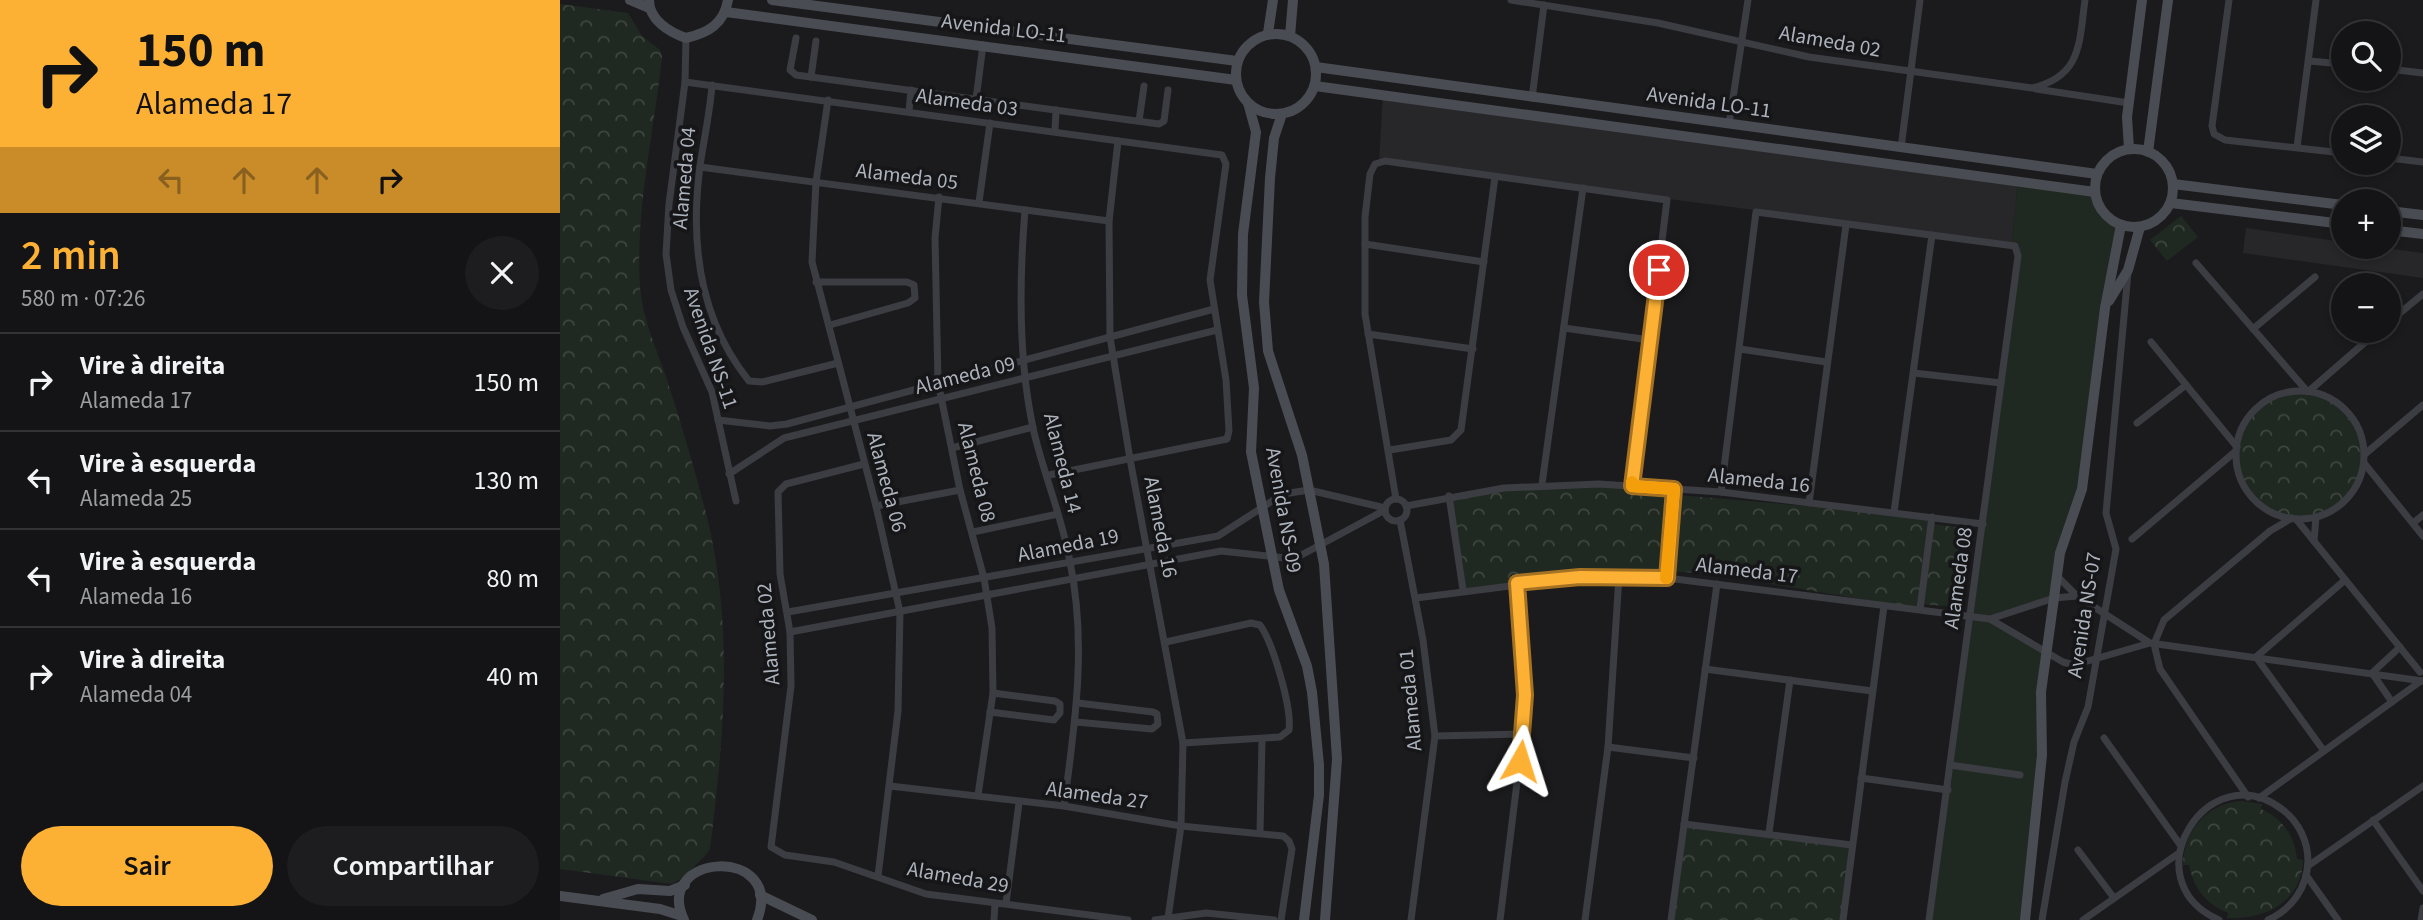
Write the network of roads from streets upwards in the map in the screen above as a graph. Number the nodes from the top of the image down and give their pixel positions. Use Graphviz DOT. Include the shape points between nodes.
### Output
graph roads {
  1 [pos="630,0"];
  2 [pos="728,0"];
  3 [pos="772,0"];
  4 [pos="1273,0"];
  5 [pos="1293,0"];
  6 [pos="1511,0"];
  7 [pos="1748,0"];
  8 [pos="1920,0"];
  9 [pos="2085,0"];
  10 [pos="2142,0"];
  11 [pos="2168,0"];
  12 [pos="2229,0"];
  13 [pos="2316,0"];
  14 [pos="649,4"];
  15 [pos="1544,5"];
  16 [pos="726,12"];
  17 [pos="1268,33"];
  18 [pos="1290,36"];
  19 [pos="686,38"];
  20 [pos="796,38"];
  21 [pos="1742,40"];
  22 [pos="816,41"];
  23 [pos="983,45"];
  24 [pos="1237,61"];
  25 [pos="2309,61"];
  26 [pos="2331,63"];
  27 [pos="1316,67"];
  28 [pos="2401,70"];
  29 [pos="1910,73"];
  30 [pos="2423,73"];
  31 [pos="811,77"];
  32 [pos="1236,80"];
  33 [pos="685,82"];
  34 [pos="712,85"];
  35 [pos="1144,86"];
  36 [pos="1315,86"];
  37 [pos="2032,88"];
  38 [pos="911,90"];
  39 [pos="1168,90"];
  40 [pos="1532,98"];
  41 [pos="975,99"];
  42 [pos="828,100"];
  43 [pos="1248,103"];
  44 [pos="2129,103"];
  45 [pos="1056,110"];
  46 [pos="909,111"];
  47 [pos="1282,114"];
  48 [pos="1139,121"];
  49 [pos="990,123"];
  50 [pos="1729,124"];
  51 [pos="1055,130"];
  52 [pos="1118,141"];
  53 [pos="2297,147"];
  54 [pos="1901,148"];
  55 [pos="2129,149"];
  56 [pos="2331,151"];
  57 [pos="2148,152"];
  58 [pos="2401,159"];
  59 [pos="2423,162"];
  60 [pos="700,167"];
  61 [pos="2097,174"];
  62 [pos="1495,177"];
  63 [pos="816,182"];
  64 [pos="2173,184"];
  65 [pos="1583,188"];
  66 [pos="2095,192"];
  67 [pos="939,197"];
  68 [pos="979,202"];
  69 [pos="2171,203"];
  70 [pos="2331,204"];
  71 [pos="1025,210"];
  72 [pos="2401,212"];
  73 [pos="2423,215"];
  74 [pos="1109,221"];
  75 [pos="2331,223"];
  76 [pos="1846,225"];
  77 [pos="2121,225"];
  78 [pos="2140,226"];
  79 [pos="2401,231"];
  80 [pos="1932,234"];
  81 [pos="2423,234"];
  82 [pos="1365,244"];
  83 [pos="1484,262"];
  84 [pos="2196,263"];
  85 [pos="2128,270"];
  86 [pos="2315,277"];
  87 [pos="816,282"];
  88 [pos="2423,294"];
  89 [pos="2105,308"];
  90 [pos="1214,309"];
  91 [pos="2401,312"];
  92 [pos="830,325"];
  93 [pos="1564,328"];
  94 [pos="2253,329"];
  95 [pos="1217,330"];
  96 [pos="1368,334"];
  97 [pos="1111,337"];
  98 [pos="1650,340"];
  99 [pos="2151,342"];
  100 [pos="2365,343"];
  101 [pos="1473,349"];
  102 [pos="1740,349"];
  103 [pos="1114,356"];
  104 [pos="1023,360"];
  105 [pos="1826,362"];
  106 [pos="838,363"];
  107 [pos="2288,371"];
  108 [pos="1914,373"];
  109 [pos="2329,375"];
  110 [pos="1027,378"];
  111 [pos="938,382"];
  112 [pos="2001,383"];
  113 [pos="2186,385"];
  114 [pos="2308,391"];
  115 [pos="2290,392"];
  116 [pos="2325,396"];
  117 [pos="942,399"];
  118 [pos="2423,405"];
  119 [pos="850,406"];
  120 [pos="718,420"];
  121 [pos="853,421"];
  122 [pos="2137,423"];
  123 [pos="2219,424"];
  124 [pos="1033,428"];
  125 [pos="2241,430"];
  126 [pos="2379,441"];
  127 [pos="2364,443"];
  128 [pos="952,448"];
  129 [pos="2236,449"];
  130 [pos="1390,450"];
  131 [pos="2365,454"];
  132 [pos="1129,459"];
  133 [pos="2364,463"];
  134 [pos="864,464"];
  135 [pos="2237,465"];
  136 [pos="2214,471"];
  137 [pos="729,474"];
  138 [pos="1049,475"];
  139 [pos="2360,478"];
  140 [pos="2379,481"];
  141 [pos="1542,484"];
  142 [pos="1632,486"];
  143 [pos="1674,489"];
  144 [pos="960,490"];
  145 [pos="1309,490"];
  146 [pos="1721,492"];
  147 [pos="1449,496"];
  148 [pos="1396,499"];
  149 [pos="736,500"];
  150 [pos="1809,503"];
  151 [pos="876,506"];
  152 [pos="1406,506"];
  153 [pos="1261,508"];
  154 [pos="1385,509"];
  155 [pos="1895,512"];
  156 [pos="1058,514"];
  157 [pos="2275,514"];
  158 [pos="2423,515"];
  159 [pos="1932,517"];
  160 [pos="2316,517"];
  161 [pos="2294,518"];
  162 [pos="1400,520"];
  163 [pos="2413,523"];
  164 [pos="1983,524"];
  165 [pos="2270,531"];
  166 [pos="973,532"];
  167 [pos="2423,536"];
  168 [pos="2132,539"];
  169 [pos="2314,541"];
  170 [pos="1322,545"];
  171 [pos="1147,548"];
  172 [pos="1274,558"];
  173 [pos="1070,562"];
  174 [pos="1150,563"];
  175 [pos="1619,576"];
  176 [pos="2057,576"];
  177 [pos="985,578"];
  178 [pos="1072,578"];
  179 [pos="1667,578"];
  180 [pos="2346,580"];
  181 [pos="1517,583"];
  182 [pos="1717,584"];
  183 [pos="1463,590"];
  184 [pos="898,594"];
  185 [pos="988,596"];
  186 [pos="2077,596"];
  187 [pos="1416,598"];
  188 [pos="2054,598"];
  189 [pos="1884,606"];
  190 [pos="1920,609"];
  191 [pos="788,612"];
  192 [pos="900,612"];
  193 [pos="2103,614"];
  194 [pos="1970,616"];
  195 [pos="1990,619"];
  196 [pos="790,632"];
  197 [pos="1166,642"];
  198 [pos="2152,643"];
  199 [pos="2400,647"];
  200 [pos="2047,653"];
  201 [pos="2256,657"];
  202 [pos="2095,660"];
  203 [pos="1705,669"];
  204 [pos="2422,672"];
  205 [pos="2372,673"];
  206 [pos="2395,676"];
  207 [pos="1790,680"];
  208 [pos="2422,681"];
  209 [pos="1872,691"];
  210 [pos="993,693"];
  211 [pos="2392,702"];
  212 [pos="1078,703"];
  213 [pos="990,712"];
  214 [pos="1076,722"];
  215 [pos="1523,734"];
  216 [pos="1435,736"];
  217 [pos="2104,738"];
  218 [pos="1262,740"];
  219 [pos="1183,743"];
  220 [pos="1608,747"];
  221 [pos="2324,751"];
  222 [pos="1694,758"];
  223 [pos="1950,765"];
  224 [pos="2020,775"];
  225 [pos="1861,778"];
  226 [pos="2238,781"];
  227 [pos="890,786"];
  228 [pos="2423,786"];
  229 [pos="2273,788"];
  230 [pos="1948,790"];
  231 [pos="978,795"];
  232 [pos="2234,797"];
  233 [pos="2248,797"];
  234 [pos="2259,799"];
  235 [pos="1019,803"];
  236 [pos="2274,804"];
  237 [pos="1064,806"];
  238 [pos="2373,820"];
  239 [pos="1684,824"];
  240 [pos="1181,826"];
  241 [pos="2168,828"];
  242 [pos="1260,833"];
  243 [pos="1769,833"];
  244 [pos="2185,834"];
  245 [pos="1852,845"];
  246 [pos="2307,848"];
  247 [pos="2078,850"];
  248 [pos="2180,850"];
  249 [pos="2325,854"];
  250 [pos="785,855"];
  251 [pos="2162,865"];
  252 [pos="2308,866"];
  253 [pos="2179,867"];
  254 [pos="2306,875"];
  255 [pos="878,876"];
  256 [pos="685,885"];
  257 [pos="2302,887"];
  258 [pos="2317,890"];
  259 [pos="2423,891"];
  260 [pos="760,895"];
  261 [pos="560,896"];
  262 [pos="2114,898"];
  263 [pos="592,900"];
  264 [pos="1006,903"];
  265 [pos="995,904"];
  266 [pos="2423,908"];
  267 [pos="683,918"];
  268 [pos="1168,918"];
  269 [pos="2216,919"];
  270 [pos="757,920"];
  271 [pos="812,920"];
  272 [pos="993,920"];
  273 [pos="1128,920"];
  274 [pos="1155,920"];
  275 [pos="1274,920"];
  276 [pos="1281,920"];
  277 [pos="1304,920"];
  278 [pos="1325,920"];
  279 [pos="1411,920"];
  280 [pos="1500,920"];
  281 [pos="1585,920"];
  282 [pos="1671,920"];
  283 [pos="1843,920"];
  284 [pos="1929,920"];
  285 [pos="2025,920"];
  286 [pos="2042,920"];
  287 [pos="2083,920"];
  288 [pos="2268,920"];
  289 [pos="2338,920"];
  290 [pos="2421,920"];
  1 -- 14 [label="street"];
  2 -- 16 [label="street"];
  3 -- 24 [label="street, Avenida LO-11"];
  4 -- 17 [label="street"];
  5 -- 18 [label="street"];
  6 -- 15 [label="street, Alameda 02"];
  7 -- 21 [label="street"];
  8 -- 29 [label="street"];
  9 -- 37 [label="street" via="2073,63 2055,80"];
  10 -- 44 [label="street"];
  11 -- 57 [label="street"];
  12 -- 53 [label="street" via="2214,134 2225,140"];
  13 -- 25 [label="street"];
  14 -- 19 [label="street" via="663,27"];
  15 -- 21 [label="street, Alameda 02"];
  15 -- 40 [label="street"];
  16 -- 19 [label="street" via="708,32"];
  16 -- 23 [label="street, Avenida LO-11"];
  17 -- 18 [label="street"];
  17 -- 24 [label="street" via="1251,42"];
  18 -- 27 [label="street" via="1302,43"];
  19 -- 33 [label="street, Avenida NS-11"];
  20 -- 31 [label="street" via="790,70"];
  21 -- 29 [label="street, Alameda 02" via="1810,57"];
  21 -- 50 [label="street"];
  22 -- 31 [label="street"];
  23 -- 32 [label="street, Avenida LO-11"];
  23 -- 41 [label="street"];
  24 -- 32 [label="street"];
  25 -- 26 [label="street"];
  25 -- 53 [label="street"];
  27 -- 36 [label="street"];
  27 -- 40 [label="street, Avenida LO-11"];
  28 -- 30 [label="street"];
  29 -- 37 [label="street, Alameda 02"];
  29 -- 54 [label="street"];
  31 -- 38 [label="street"];
  32 -- 43 [label="street"];
  33 -- 34 [label="street, Alameda 03"];
  33 -- 120 [label="street, Avenida NS-11" via="666,254 671,290 705,372"];
  34 -- 42 [label="street, Alameda 03"];
  34 -- 60 [label="street, Alameda 04"];
  35 -- 48 [label="street"];
  36 -- 47 [label="street" via="1302,104"];
  36 -- 66 [label="street, Avenida LO-11"];
  37 -- 44 [label="street, Alameda 02"];
  38 -- 41 [label="street"];
  38 -- 46 [label="street"];
  39 -- 48 [label="street" via="1164,121"];
  40 -- 50 [label="street, Avenida LO-11"];
  41 -- 45 [label="street"];
  42 -- 46 [label="street, Alameda 03"];
  42 -- 63 [label="street, Alameda 06"];
  43 -- 47 [label="street" via="1267,113"];
  43 -- 153 [label="street, Avenida NS-09" via="1256,131 1243,234 1242,295 1254,388 1251,452"];
  44 -- 55 [label="street"];
  45 -- 48 [label="street"];
  45 -- 51 [label="street"];
  46 -- 49 [label="street, Alameda 03"];
  47 -- 145 [label="street, Avenida NS-09" via="1270,178 1265,315 1268,351"];
  49 -- 51 [label="street, Alameda 03"];
  49 -- 68 [label="street"];
  50 -- 54 [label="street, Avenida LO-11"];
  51 -- 52 [label="street, Alameda 03"];
  52 -- 74 [label="street, Alameda 16"];
  52 -- 90 [label="street, Alameda 03" via="1218,152 1226,164 1210,265"];
  53 -- 56 [label="street"];
  54 -- 61 [label="street, Avenida LO-11"];
  55 -- 57 [label="street"];
  55 -- 61 [label="street" via="2105,162"];
  57 -- 64 [label="street" via="2165,164"];
  58 -- 59 [label="street"];
  60 -- 63 [label="street, Alameda 05"];
  60 -- 106 [label="street, Alameda 04" via="696,254 704,291 715,323 746,377 762,382"];
  61 -- 66 [label="street"];
  62 -- 65 [label="street"];
  62 -- 82 [label="street" via="1385,161 1375,164 1370,174"];
  62 -- 83 [label="street"];
  63 -- 67 [label="street, Alameda 05"];
  63 -- 87 [label="street, Alameda 06" via="810,250"];
  64 -- 69 [label="street"];
  64 -- 70 [label="street"];
  65 -- 93 [label="street"];
  65 -- 98 [label="street" via="1667,200"];
  66 -- 77 [label="street" via="2099,206"];
  67 -- 68 [label="street, Alameda 05"];
  67 -- 111 [label="street, Alameda 08" via="935,238"];
  68 -- 71 [label="street, Alameda 05"];
  69 -- 75 [label="street"];
  69 -- 78 [label="street" via="2153,222"];
  71 -- 74 [label="street, Alameda 05"];
  71 -- 104 [label="street, Alameda 14"];
  72 -- 73 [label="street"];
  74 -- 97 [label="street, Alameda 16"];
  76 -- 80 [label="street"];
  76 -- 102 [label="street" via="1756,212"];
  76 -- 105 [label="street"];
  77 -- 78 [label="street"];
  77 -- 89 [label="street, Avenida NS-07"];
  78 -- 85 [label="street, Avenida NS-07"];
  79 -- 81 [label="street"];
  80 -- 108 [label="street"];
  80 -- 112 [label="street, Alameda 08" via="2012,243 2017,249"];
  82 -- 83 [label="street"];
  82 -- 96 [label="street"];
  83 -- 101 [label="street"];
  84 -- 94 [label="street"];
  85 -- 89 [label="street, Avenida NS-07"];
  85 -- 193 [label="street, Avenida NS-07" via="2106,513 2116,549"];
  86 -- 94 [label="street"];
  87 -- 92 [label="street, Alameda 06"];
  87 -- 92 [label="street" via="914,285 915,298 908,303"];
  88 -- 91 [label="street"];
  89 -- 176 [label="street, Avenida NS-07" via="2082,489 2060,552"];
  90 -- 95 [label="street"];
  90 -- 97 [label="street, Alameda 09"];
  92 -- 106 [label="street, Alameda 06"];
  93 -- 98 [label="street"];
  93 -- 141 [label="street"];
  94 -- 107 [label="street"];
  95 -- 103 [label="street, Alameda 09"];
  95 -- 132 [label="street" via="1229,424 1224,442"];
  96 -- 101 [label="street"];
  96 -- 130 [label="street"];
  97 -- 103 [label="street, Alameda 16"];
  97 -- 104 [label="street, Alameda 09"];
  98 -- 142 [label="street"];
  99 -- 113 [label="street"];
  100 -- 109 [label="street"];
  101 -- 130 [label="street" via="1460,434 1451,440"];
  102 -- 105 [label="street"];
  102 -- 146 [label="street"];
  103 -- 110 [label="street, Alameda 09"];
  103 -- 132 [label="street, Alameda 16"];
  104 -- 110 [label="street, Alameda 14"];
  104 -- 111 [label="street, Alameda 09"];
  105 -- 150 [label="street"];
  106 -- 119 [label="street, Alameda 06"];
  107 -- 114 [label="street"];
  107 -- 115 [label="street"];
  108 -- 112 [label="street"];
  108 -- 155 [label="street"];
  109 -- 114 [label="street"];
  109 -- 116 [label="street"];
  110 -- 117 [label="street, Alameda 09"];
  110 -- 124 [label="street, Alameda 14"];
  111 -- 117 [label="street, Alameda 08"];
  111 -- 119 [label="street, Alameda 09"];
  112 -- 164 [label="street, Alameda 08"];
  113 -- 122 [label="street"];
  113 -- 123 [label="street"];
  114 -- 115 [label="street"];
  114 -- 116 [label="street"];
  115 -- 125 [label="street" via="2255,409"];
  116 -- 127 [label="street" via="2350,414"];
  117 -- 121 [label="street, Alameda 09"];
  117 -- 128 [label="street, Alameda 08"];
  118 -- 126 [label="street"];
  119 -- 120 [label="street, Alameda 09" via="770,426"];
  119 -- 121 [label="street, Alameda 06"];
  120 -- 137 [label="street, Avenida NS-11"];
  121 -- 134 [label="street, Alameda 06"];
  121 -- 137 [label="street, Alameda 09" via="777,440"];
  123 -- 125 [label="street"];
  123 -- 129 [label="street"];
  124 -- 128 [label="street"];
  124 -- 138 [label="street, Alameda 14"];
  125 -- 129 [label="street"];
  126 -- 127 [label="street"];
  126 -- 131 [label="street"];
  127 -- 131 [label="street"];
  128 -- 144 [label="street, Alameda 08"];
  129 -- 135 [label="street"];
  129 -- 136 [label="street"];
  130 -- 148 [label="street"];
  131 -- 133 [label="street"];
  132 -- 138 [label="street"];
  132 -- 171 [label="street, Alameda 16"];
  133 -- 139 [label="street"];
  133 -- 140 [label="street"];
  134 -- 151 [label="street, Alameda 06"];
  134 -- 191 [label="street, Alameda 02" via="779,489 780,574"];
  135 -- 136 [label="street"];
  135 -- 157 [label="street" via="2257,502"];
  136 -- 168 [label="street"];
  137 -- 149 [label="street, Avenida NS-11"];
  138 -- 156 [label="street, Alameda 14"];
  139 -- 140 [label="street"];
  139 -- 160 [label="street" via="2343,503"];
  140 -- 163 [label="street"];
  141 -- 142 [label="street, Alameda 16"];
  141 -- 147 [label="street, Alameda 16"];
  142 -- 143 [label="street, Alameda 16"];
  143 -- 146 [label="street, Alameda 16"];
  143 -- 179 [label="street"];
  144 -- 151 [label="street"];
  144 -- 166 [label="street, Alameda 08"];
  145 -- 153 [label="street, Alameda 19" via="1283,494"];
  145 -- 154 [label="street, Alameda 19"];
  145 -- 170 [label="street, Avenida NS-09"];
  146 -- 150 [label="street, Alameda 16"];
  147 -- 152 [label="street, Alameda 16"];
  147 -- 183 [label="street"];
  148 -- 152 [label="street"];
  148 -- 154 [label="street" via="1388,501"];
  150 -- 155 [label="street, Alameda 16"];
  151 -- 184 [label="street, Alameda 06"];
  152 -- 162 [label="street"];
  153 -- 171 [label="street, Alameda 19" via="1219,536"];
  153 -- 172 [label="street, Avenida NS-09"];
  154 -- 162 [label="street" via="1390,519"];
  154 -- 170 [label="street, Alameda 19"];
  155 -- 159 [label="street, Alameda 16"];
  156 -- 166 [label="street"];
  156 -- 173 [label="street, Alameda 14"];
  157 -- 161 [label="street"];
  157 -- 165 [label="street"];
  158 -- 163 [label="street"];
  159 -- 164 [label="street, Alameda 16"];
  159 -- 190 [label="street"];
  160 -- 161 [label="street"];
  160 -- 169 [label="street"];
  161 -- 165 [label="street"];
  161 -- 169 [label="street"];
  162 -- 187 [label="street, Alameda 01"];
  163 -- 167 [label="street"];
  164 -- 194 [label="street, Alameda 08"];
  165 -- 198 [label="street" via="2164,620"];
  166 -- 177 [label="street, Alameda 08"];
  169 -- 180 [label="street"];
  170 -- 172 [label="street, Alameda 19" via="1294,559"];
  170 -- 278 [label="street, Avenida NS-09" via="1337,759"];
  171 -- 173 [label="street, Alameda 19"];
  171 -- 174 [label="street, Alameda 16"];
  172 -- 174 [label="street, Alameda 19" via="1221,551"];
  172 -- 277 [label="street, Avenida NS-09" via="1279,590 1307,666 1319,765"];
  173 -- 177 [label="street, Alameda 19"];
  173 -- 178 [label="street, Alameda 14"];
  174 -- 178 [label="street, Alameda 19"];
  174 -- 197 [label="street, Alameda 16"];
  175 -- 179 [label="street, Alameda 17"];
  175 -- 181 [label="street, Alameda 17"];
  175 -- 220 [label="street"];
  176 -- 186 [label="street"];
  176 -- 188 [label="street, Avenida NS-07"];
  177 -- 184 [label="street, Alameda 19"];
  177 -- 185 [label="street, Alameda 08"];
  178 -- 185 [label="street, Alameda 19"];
  178 -- 212 [label="street, Alameda 14" via="1080,657"];
  179 -- 182 [label="street, Alameda 17"];
  180 -- 199 [label="street"];
  180 -- 201 [label="street"];
  181 -- 183 [label="street, Alameda 17"];
  181 -- 215 [label="street"];
  182 -- 189 [label="street, Alameda 17"];
  182 -- 203 [label="street"];
  183 -- 187 [label="street, Alameda 17"];
  184 -- 191 [label="street, Alameda 19"];
  184 -- 192 [label="street, Alameda 06"];
  185 -- 192 [label="street, Alameda 19"];
  185 -- 210 [label="street, Alameda 08"];
  186 -- 188 [label="street"];
  186 -- 193 [label="street"];
  187 -- 216 [label="street, Alameda 01"];
  188 -- 195 [label="street"];
  188 -- 200 [label="street, Avenida NS-07"];
  189 -- 190 [label="street, Alameda 17"];
  189 -- 209 [label="street"];
  190 -- 194 [label="street, Alameda 17"];
  191 -- 196 [label="street, Alameda 02"];
  192 -- 196 [label="street, Alameda 19"];
  192 -- 227 [label="street, Alameda 06" via="898,711"];
  193 -- 198 [label="street"];
  193 -- 202 [label="street, Avenida NS-07"];
  194 -- 195 [label="street, Alameda 17"];
  194 -- 223 [label="street, Alameda 08"];
  195 -- 200 [label="street"];
  196 -- 250 [label="street, Alameda 02" via="790,695 771,844"];
  197 -- 218 [label="street" via="1251,623 1260,625 1289,719 1289,730"];
  197 -- 219 [label="street, Alameda 16"];
  198 -- 201 [label="street"];
  198 -- 202 [label="street"];
  198 -- 226 [label="street" via="2160,669"];
  199 -- 204 [label="street"];
  199 -- 205 [label="street"];
  200 -- 202 [label="street" via="2074,665"];
  200 -- 285 [label="street, Avenida NS-07"];
  201 -- 205 [label="street"];
  201 -- 221 [label="street"];
  202 -- 286 [label="street, Avenida NS-07" via="2088,707 2065,782"];
  203 -- 207 [label="street"];
  203 -- 222 [label="street"];
  204 -- 206 [label="street"];
  205 -- 206 [label="street"];
  205 -- 211 [label="street"];
  206 -- 208 [label="street"];
  207 -- 209 [label="street"];
  207 -- 243 [label="street"];
  208 -- 211 [label="street"];
  209 -- 225 [label="street"];
  210 -- 213 [label="street, Alameda 08"];
  210 -- 213 [label="street" via="1055,701 1060,713 1054,720"];
  211 -- 221 [label="street"];
  212 -- 214 [label="street, Alameda 14"];
  212 -- 214 [label="street" via="1153,712 1158,724 1152,729"];
  213 -- 231 [label="street, Alameda 08"];
  214 -- 237 [label="street, Alameda 14"];
  215 -- 216 [label="street"];
  215 -- 280 [label="street"];
  216 -- 279 [label="street, Alameda 01"];
  217 -- 241 [label="street"];
  218 -- 219 [label="street"];
  218 -- 242 [label="street"];
  219 -- 240 [label="street, Alameda 16"];
  220 -- 222 [label="street"];
  220 -- 281 [label="street"];
  221 -- 229 [label="street"];
  222 -- 239 [label="street"];
  223 -- 224 [label="street"];
  223 -- 230 [label="street, Alameda 08"];
  225 -- 230 [label="street"];
  225 -- 245 [label="street"];
  226 -- 232 [label="street"];
  226 -- 233 [label="street"];
  227 -- 231 [label="street, Alameda 27"];
  227 -- 255 [label="street, Alameda 06"];
  228 -- 238 [label="street"];
  229 -- 234 [label="street"];
  229 -- 236 [label="street"];
  230 -- 284 [label="street, Alameda 08"];
  231 -- 235 [label="street, Alameda 27"];
  232 -- 233 [label="street"];
  232 -- 244 [label="street" via="2205,809"];
  233 -- 234 [label="street"];
  234 -- 236 [label="street"];
  235 -- 237 [label="street, Alameda 27"];
  235 -- 264 [label="street"];
  236 -- 246 [label="street" via="2295,823"];
  237 -- 240 [label="street, Alameda 27"];
  238 -- 249 [label="street"];
  238 -- 259 [label="street"];
  239 -- 243 [label="street"];
  239 -- 282 [label="street"];
  240 -- 242 [label="street, Alameda 27"];
  240 -- 268 [label="street, Alameda 16"];
  241 -- 244 [label="street"];
  241 -- 248 [label="street"];
  242 -- 276 [label="street, Alameda 27" via="1283,836 1292,849"];
  243 -- 245 [label="street"];
  244 -- 248 [label="street"];
  245 -- 283 [label="street"];
  246 -- 249 [label="street"];
  246 -- 252 [label="street"];
  247 -- 262 [label="street"];
  248 -- 251 [label="street"];
  248 -- 253 [label="street"];
  249 -- 252 [label="street"];
  250 -- 255 [label="street, Alameda 29" via="834,862"];
  251 -- 253 [label="street"];
  251 -- 262 [label="street"];
  252 -- 254 [label="street"];
  253 -- 269 [label="street" via="2190,897"];
  254 -- 257 [label="street"];
  254 -- 258 [label="street"];
  255 -- 265 [label="street, Alameda 29" via="926,894"];
  256 -- 260 [label="street" via="703,869 726,864 741,869"];
  256 -- 263 [label="street" via="670,891 638,889"];
  256 -- 267 [label="street" via="680,900"];
  257 -- 258 [label="street"];
  257 -- 288 [label="street" via="2289,906"];
  258 -- 289 [label="street"];
  260 -- 270 [label="street"];
  260 -- 271 [label="street"];
  261 -- 263 [label="street"];
  262 -- 287 [label="street"];
  263 -- 267 [label="street" via="660,909"];
  264 -- 265 [label="street, Alameda 29"];
  264 -- 273 [label="street, Alameda 29"];
  265 -- 272 [label="street"];
  266 -- 290 [label="street"];
  268 -- 274 [label="street"];
  268 -- 275 [label="street" via="1206,912"];
}
